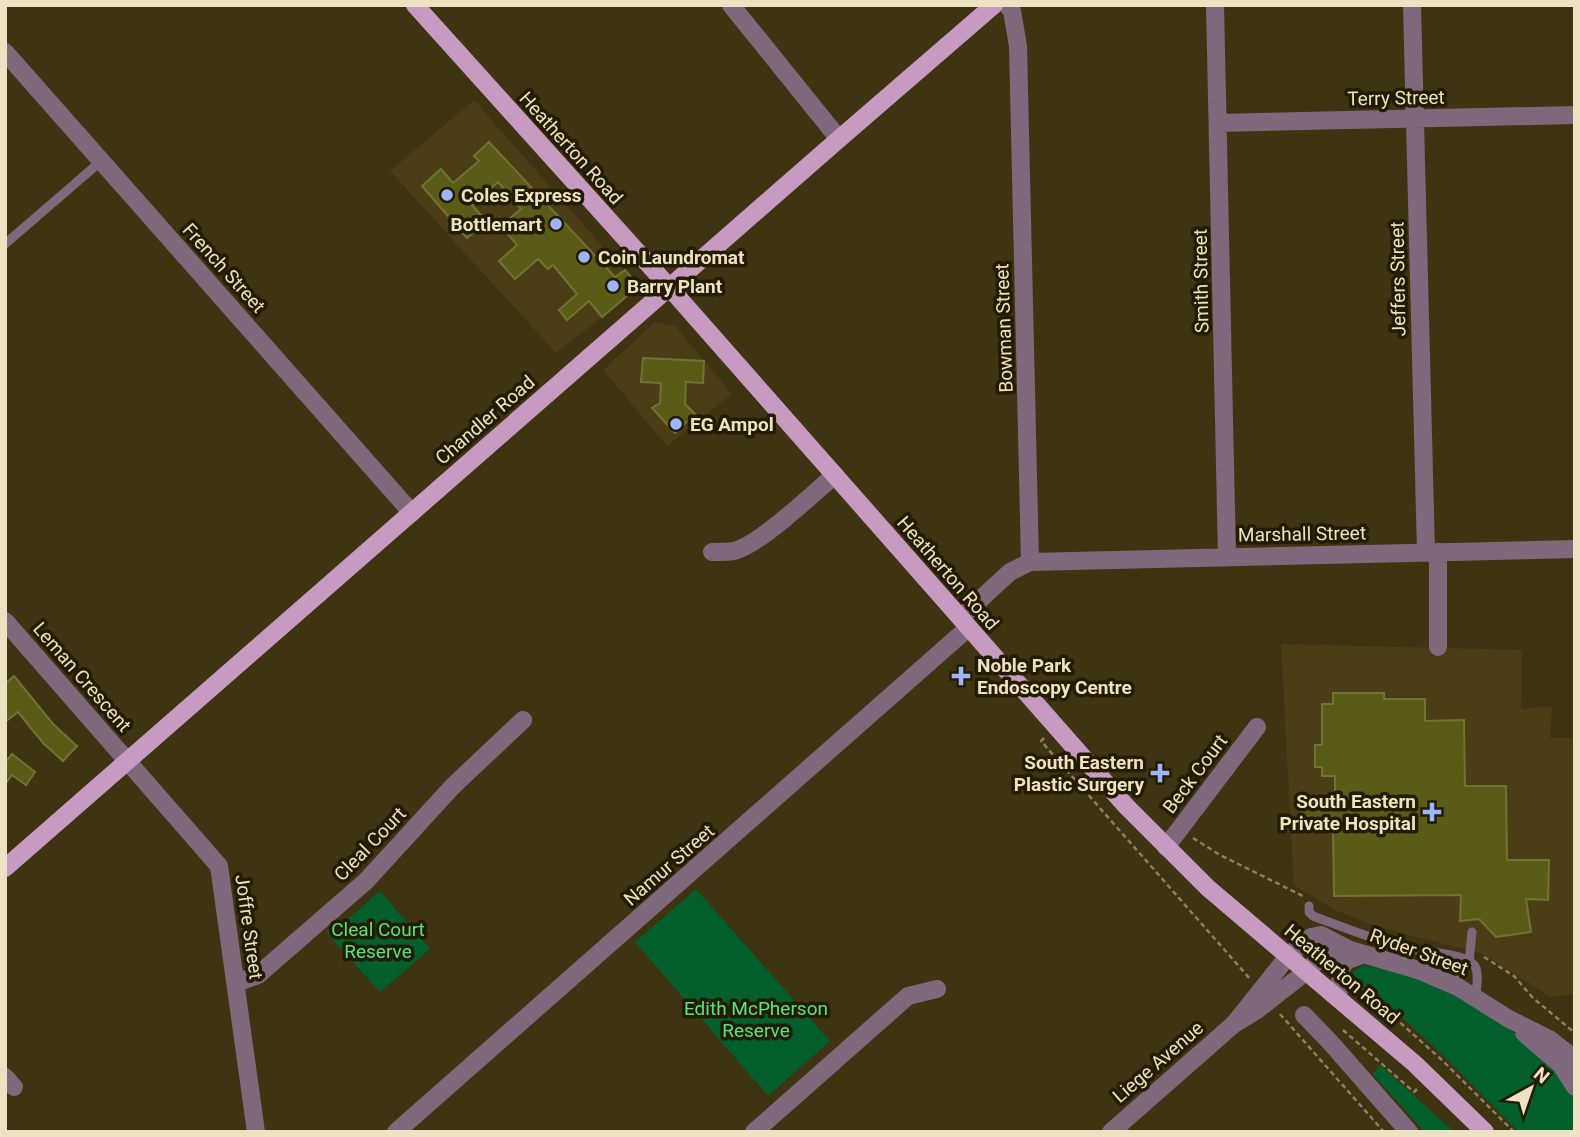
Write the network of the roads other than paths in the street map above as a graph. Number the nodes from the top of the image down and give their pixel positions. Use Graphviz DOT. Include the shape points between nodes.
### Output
graph roads {
  1 [pos="415,5"];
  2 [pos="731,5"];
  3 [pos="995,5"];
  4 [pos="1007,5"];
  5 [pos="1215,5"];
  6 [pos="1412,5"];
  7 [pos="5,52"];
  8 [pos="1575,114"];
  9 [pos="1414,118"];
  10 [pos="1219,124"];
  11 [pos="839,139"];
  12 [pos="100,162"];
  13 [pos="5,244"];
  14 [pos="669,287"];
  15 [pos="835,475"];
  16 [pos="412,513"];
  17 [pos="1575,549"];
  18 [pos="712,552"];
  19 [pos="1432,552"];
  20 [pos="1227,557"];
  21 [pos="1030,562"];
  22 [pos="5,621"];
  23 [pos="964,623"];
  24 [pos="1438,647"];
  25 [pos="523,720"];
  26 [pos="1257,727"];
  27 [pos="128,761"];
  28 [pos="1166,847"];
  29 [pos="5,868"];
  30 [pos="1310,904"];
  31 [pos="1472,932"];
  32 [pos="1357,952"];
  33 [pos="1289,956"];
  34 [pos="1470,956"];
  35 [pos="1307,971"];
  36 [pos="236,983"];
  37 [pos="1451,984"];
  38 [pos="937,989"];
  39 [pos="1476,997"];
  40 [pos="1338,998"];
  41 [pos="1304,1015"];
  42 [pos="1509,1019"];
  43 [pos="1234,1024"];
  44 [pos="1575,1059"];
  45 [pos="1575,1087"];
  46 [pos="399,1131"];
  47 [pos="256,1132"];
  48 [pos="754,1132"];
  49 [pos="1111,1132"];
  50 [pos="1409,1132"];
  51 [pos="1485,1132"];
  1 -- 14 [label="main road, Heatherton Road"];
  2 -- 11 [label="street"];
  3 -- 11 [label="main road, Chandler Road"];
  4 -- 21 [label="street, Bowman Street" via="1018,46"];
  5 -- 10 [label="street, Smith Street"];
  6 -- 9 [label="street, Jeffers Street"];
  7 -- 12 [label="street, French Street"];
  8 -- 9 [label="street, Terry Street"];
  9 -- 10 [label="street, Terry Street"];
  9 -- 19 [label="street, Jeffers Street"];
  10 -- 20 [label="street, Smith Street"];
  11 -- 14 [label="main road, Chandler Road"];
  12 -- 13 [label="lane"];
  12 -- 16 [label="street, French Street"];
  14 -- 15 [label="main road, Heatherton Road"];
  14 -- 16 [label="main road, Chandler Road"];
  15 -- 18 [label="street" via="747,546"];
  15 -- 23 [label="main road, Heatherton Road"];
  16 -- 27 [label="main road, Chandler Road"];
  17 -- 19 [label="street, Marshall Street"];
  19 -- 20 [label="street, Marshall Street"];
  19 -- 24 [label="street, Jeffers Street"];
  20 -- 21 [label="street, Marshall Street"];
  21 -- 23 [label="street" via="1010,572"];
  22 -- 27 [label="street, Leman Crescent"];
  23 -- 28 [label="main road, Heatherton Road"];
  23 -- 46 [label="street, Namur Street"];
  25 -- 36 [label="street, Cleal Court" via="453,786 366,881 258,975"];
  26 -- 28 [label="street, Beck Court"];
  27 -- 29 [label="main road, Chandler Road"];
  27 -- 36 [label="street, Joffre Street" via="219,866"];
  28 -- 33 [label="main road, Heatherton Road"];
  30 -- 34 [label="lane" via="1313,916 1370,936 1419,950"];
  31 -- 34 [label="lane"];
  32 -- 33 [label="street, Ryder Street" via="1317,935"];
  32 -- 35 [label="street, Ryder Street" via="1327,951"];
  32 -- 37 [label="street, Ryder Street"];
  32 -- 40 [label="street" via="1343,963"];
  33 -- 35 [label="main road, Heatherton Road"];
  33 -- 43 [label="street, Liege Avenue"];
  34 -- 37 [label="lane"];
  34 -- 39 [label="lane" via="1476,971"];
  35 -- 40 [label="main road, Heatherton Road"];
  35 -- 43 [label="street, Liege Avenue"];
  36 -- 47 [label="street, Joffre Street"];
  37 -- 39 [label="street, Ryder Street"];
  38 -- 48 [label="street" via="908,996"];
  39 -- 42 [label="street, Ryder Street"];
  40 -- 51 [label="main road, Heatherton Road" via="1429,1076"];
  41 -- 50 [label="street"];
  42 -- 44 [label="street, Ryder Street" via="1549,1039"];
  42 -- 45 [label="street, Ryder Street" via="1561,1065"];
  43 -- 49 [label="street, Liege Avenue"];
}
